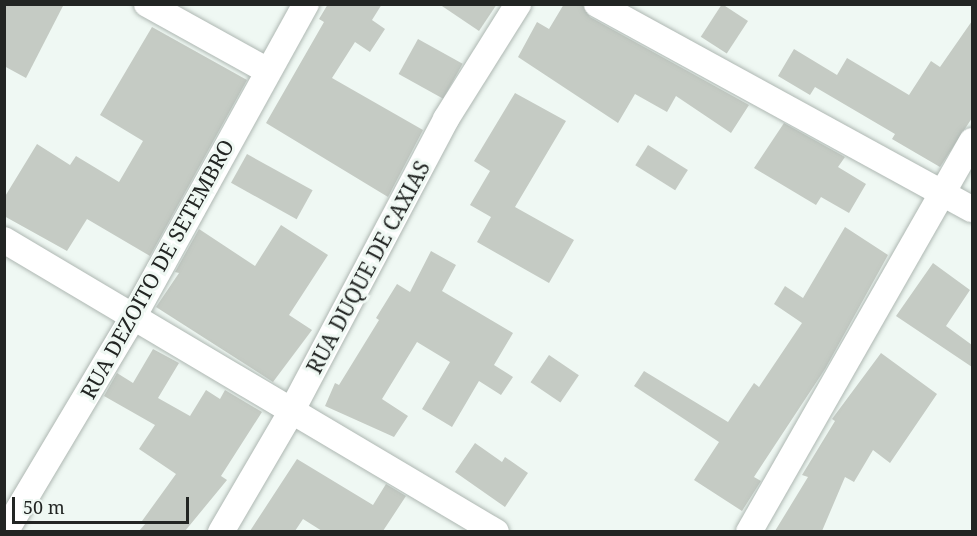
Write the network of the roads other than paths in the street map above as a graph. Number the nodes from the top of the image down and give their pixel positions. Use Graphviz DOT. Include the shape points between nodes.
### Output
graph roads {
  1 [pos="147,4"];
  2 [pos="306,4"];
  3 [pos="518,4"];
  4 [pos="597,4"];
  5 [pos="268,71"];
  6 [pos="972,141"];
  7 [pos="944,192"];
  8 [pos="972,209"];
  9 [pos="4,240"];
  10 [pos="132,319"];
  11 [pos="291,412"];
  12 [pos="5,531"];
  13 [pos="221,531"];
  14 [pos="496,531"];
  15 [pos="749,531"];
  1 -- 5 [label="street"];
  2 -- 5 [label="street, RUA DEZOITO DE SETEMBRO"];
  3 -- 11 [label="street, RUA DUQUE DE CAXIAS" via="446,119"];
  4 -- 7 [label="street"];
  5 -- 10 [label="street, RUA DEZOITO DE SETEMBRO"];
  6 -- 7 [label="street"];
  7 -- 8 [label="street"];
  7 -- 15 [label="street"];
  9 -- 10 [label="street"];
  10 -- 11 [label="street"];
  10 -- 12 [label="street, RUA DEZOITO DE SETEMBRO"];
  11 -- 13 [label="street, RUA DUQUE DE CAXIAS"];
  11 -- 14 [label="street"];
}
